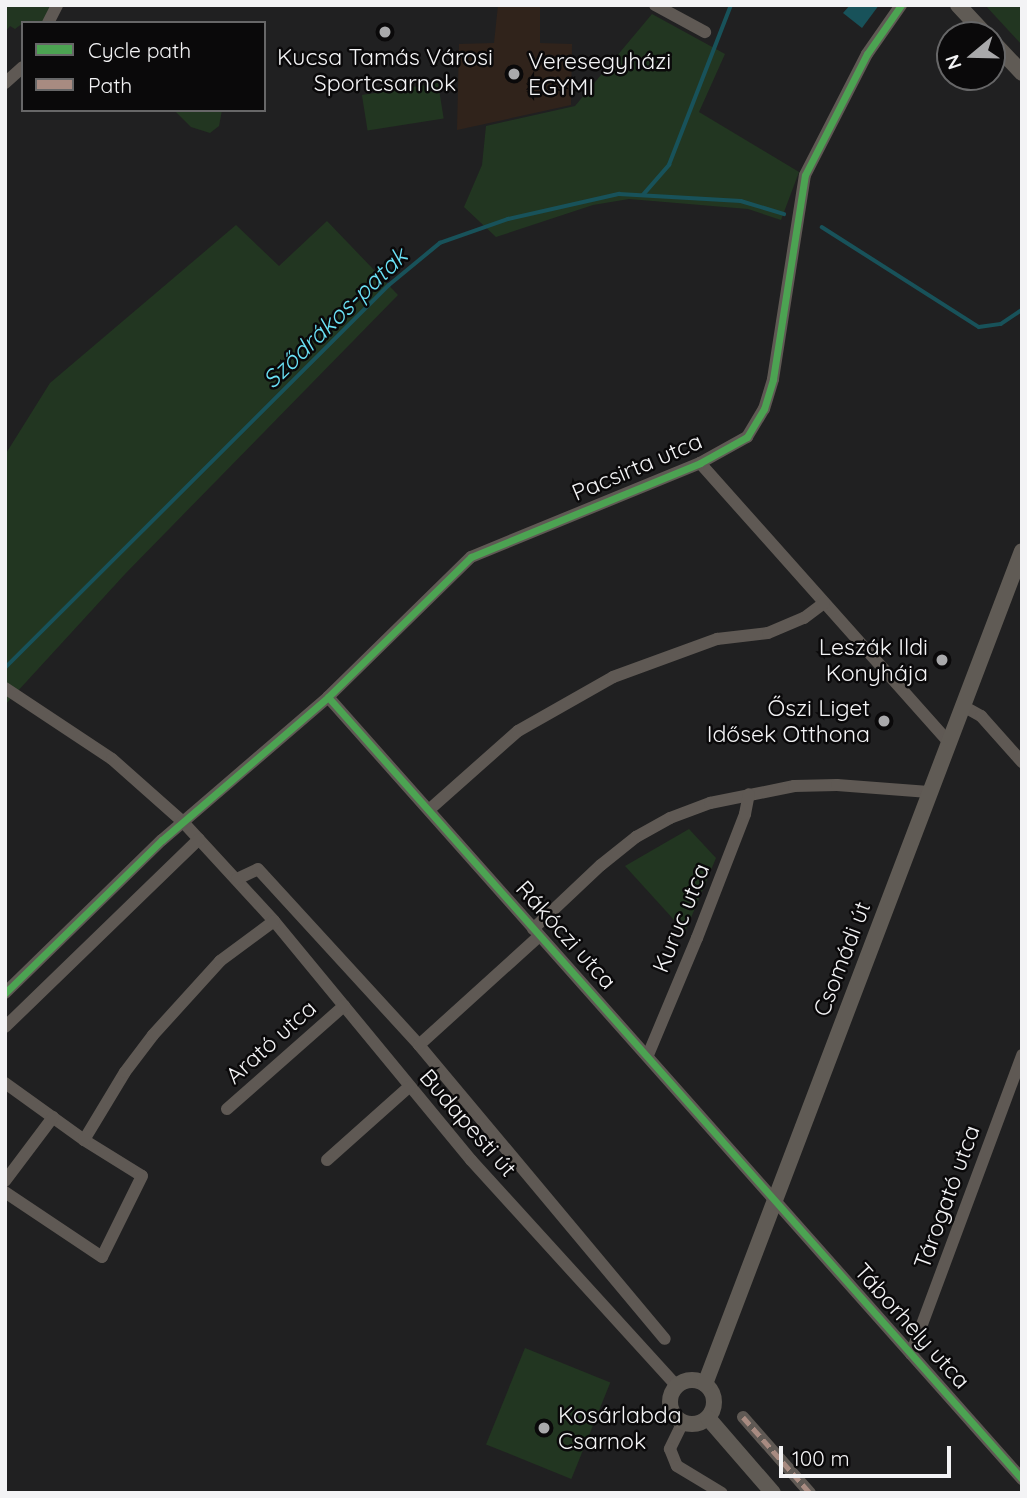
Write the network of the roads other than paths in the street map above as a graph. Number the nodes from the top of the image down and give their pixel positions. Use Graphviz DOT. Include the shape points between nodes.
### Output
graph roads {
  1 [pos="57,5"];
  2 [pos="655,5"];
  3 [pos="901,5"];
  4 [pos="958,5"];
  5 [pos="49,21"];
  6 [pos="973,21"];
  7 [pos="705,32"];
  8 [pos="1006,56"];
  9 [pos="21,69"];
  10 [pos="1022,73"];
  11 [pos="5,83"];
  12 [pos="700,463"];
  13 [pos="1022,551"];
  14 [pos="824,603"];
  15 [pos="5,688"];
  16 [pos="328,697"];
  17 [pos="963,706"];
  18 [pos="948,741"];
  19 [pos="1022,762"];
  20 [pos="929,792"];
  21 [pos="749,794"];
  22 [pos="430,809"];
  23 [pos="183,822"];
  24 [pos="199,839"];
  25 [pos="237,878"];
  26 [pos="274,921"];
  27 [pos="536,932"];
  28 [pos="5,993"];
  29 [pos="344,1006"];
  30 [pos="5,1027"];
  31 [pos="419,1045"];
  32 [pos="648,1055"];
  33 [pos="1022,1055"];
  34 [pos="5,1083"];
  35 [pos="409,1087"];
  36 [pos="227,1109"];
  37 [pos="53,1117"];
  38 [pos="84,1140"];
  39 [pos="327,1160"];
  40 [pos="5,1181"];
  41 [pos="5,1192"];
  42 [pos="773,1200"];
  43 [pos="665,1339"];
  44 [pos="911,1354"];
  45 [pos="705,1384"];
  46 [pos="677,1386"];
  47 [pos="743,1417"];
  48 [pos="708,1418"];
  49 [pos="683,1422"];
  50 [pos="1022,1479"];
  51 [pos="722,1493"];
  52 [pos="773,1493"];
  53 [pos="810,1493"];
  1 -- 5 [label="street"];
  2 -- 7 [label="street"];
  3 -- 12 [label="street, Pacsirta utca" via="867,54 805,174 773,379 764,409 747,437"];
  4 -- 6 [label="main road"];
  8 -- 10 [label="main road"];
  9 -- 11 [label="street"];
  12 -- 14 [label="street, Pacsirta utca"];
  12 -- 16 [label="street, Pacsirta utca" via="471,557"];
  13 -- 17 [label="main road, Csomádi út"];
  14 -- 18 [label="street, Pacsirta utca"];
  14 -- 22 [label="street" via="804,618 768,633 717,639 613,677 518,731"];
  15 -- 23 [label="street, Budapesti út" via="112,759"];
  16 -- 22 [label="street, Rákóczi utca"];
  16 -- 23 [label="street, Pacsirta utca"];
  17 -- 18 [label="main road, Csomádi út"];
  17 -- 19 [label="street" via="981,716"];
  18 -- 20 [label="main road, Csomádi út"];
  20 -- 21 [label="street" via="837,785"];
  20 -- 42 [label="main road, Csomádi út"];
  21 -- 27 [label="street" via="670,818 636,837 601,865"];
  21 -- 32 [label="street, Kuruc utca"];
  22 -- 27 [label="street, Rákóczi utca"];
  23 -- 24 [label="street, Budapesti út"];
  23 -- 28 [label="street, Pacsirta utca"];
  24 -- 25 [label="street, Budapesti út"];
  24 -- 30 [label="street"];
  25 -- 26 [label="street, Budapesti út"];
  25 -- 31 [label="street, Budapesti út" via="258,869"];
  26 -- 29 [label="street, Budapesti út"];
  26 -- 38 [label="street" via="220,961 153,1035"];
  27 -- 31 [label="street"];
  27 -- 32 [label="street, Rákóczi utca"];
  29 -- 35 [label="street, Budapesti út"];
  29 -- 36 [label="street, Arató utca"];
  31 -- 43 [label="street, Budapesti út"];
  32 -- 42 [label="street, Rákóczi utca"];
  33 -- 44 [label="street, Tárogató utca"];
  34 -- 37 [label="street"];
  35 -- 39 [label="street"];
  35 -- 46 [label="street, Budapesti út"];
  37 -- 38 [label="street"];
  37 -- 40 [label="street"];
  38 -- 41 [label="street" via="142,1176 102,1257"];
  42 -- 44 [label="street, Táborhely utca"];
  42 -- 45 [label="main road, Csomádi út"];
  44 -- 50 [label="street, Táborhely utca"];
  45 -- 46 [label="main road" via="690,1380"];
  45 -- 48 [label="main road" via="715,1400"];
  46 -- 49 [label="main road" via="670,1406"];
  47 -- 53 [label="street"];
  48 -- 49 [label="main road" via="696,1424"];
  48 -- 52 [label="main road"];
  49 -- 51 [label="street" via="670,1449 677,1466"];
}
